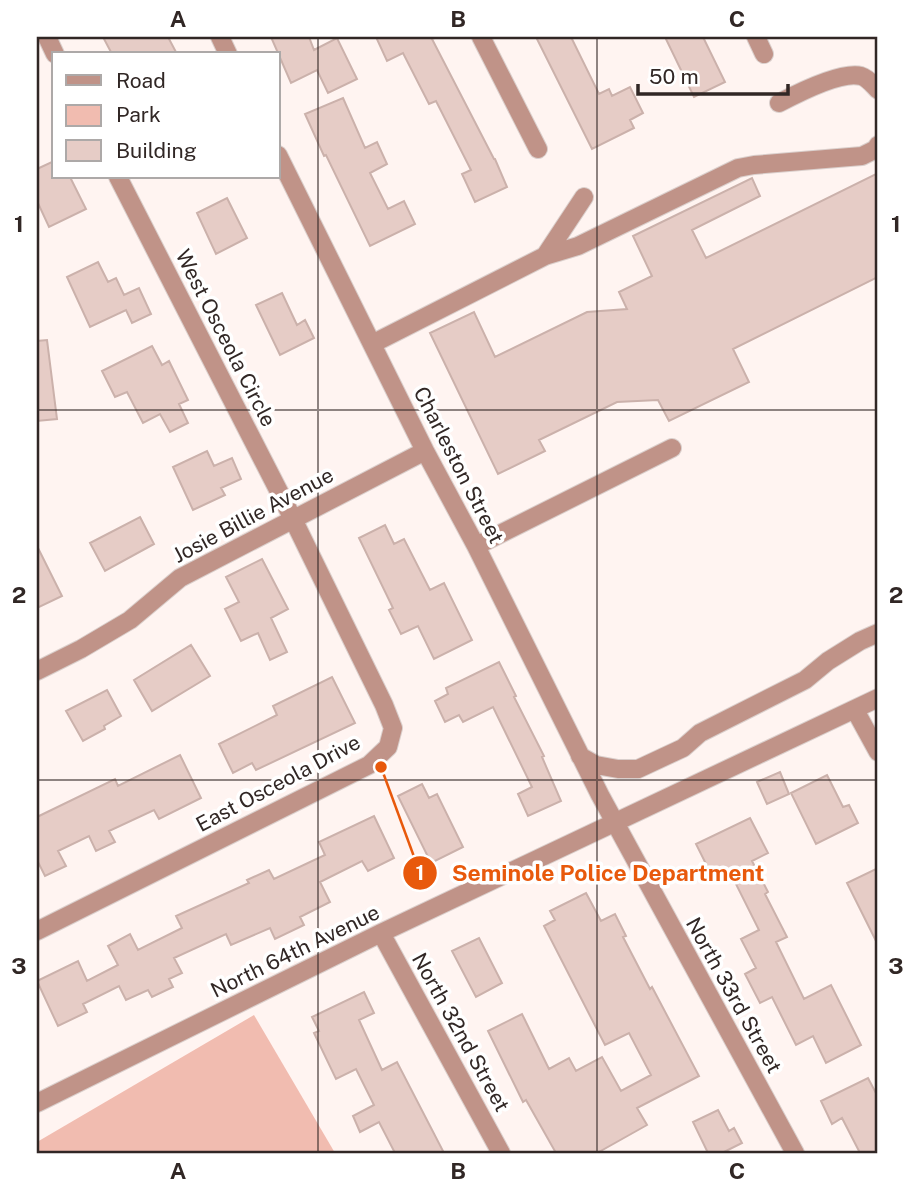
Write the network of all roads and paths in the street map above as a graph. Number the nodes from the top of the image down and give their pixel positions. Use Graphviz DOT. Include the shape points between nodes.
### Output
graph roads {
  1 [pos="481,37"];
  2 [pos="756,37"];
  3 [pos="764,54"];
  4 [pos="878,90"];
  5 [pos="779,103"];
  6 [pos="878,145"];
  7 [pos="538,149"];
  8 [pos="280,159"];
  9 [pos="119,178"];
  10 [pos="584,197"];
  11 [pos="545,256"];
  12 [pos="372,344"];
  13 [pos="672,448"];
  14 [pos="425,452"];
  15 [pos="293,519"];
  16 [pos="476,546"];
  17 [pos="878,633"];
  18 [pos="37,671"];
  19 [pos="878,698"];
  20 [pos="855,710"];
  21 [pos="878,752"];
  22 [pos="580,756"];
  23 [pos="600,795"];
  24 [pos="614,822"];
  25 [pos="37,931"];
  26 [pos="381,933"];
  27 [pos="37,1103"];
  28 [pos="500,1153"];
  29 [pos="795,1153"];
  1 -- 7 [label="street"];
  2 -- 3 [label="street"];
  4 -- 5 [label="street" via="864,77 849,75"];
  6 -- 11 [label="street" via="862,156 738,168 578,246"];
  8 -- 12 [label="street, Charleston Street"];
  9 -- 15 [label="street, West Osceola Circle"];
  10 -- 11 [label="street"];
  11 -- 12 [label="street"];
  12 -- 14 [label="street, Charleston Street"];
  13 -- 16 [label="street"];
  14 -- 15 [label="street, Josie Billie Avenue"];
  14 -- 16 [label="street, Charleston Street"];
  15 -- 18 [label="street, Josie Billie Avenue" via="180,578 130,620"];
  15 -- 25 [label="street, East Osceola Drive" via="384,705 393,728 388,747 369,765"];
  16 -- 22 [label="street, Charleston Street"];
  17 -- 22 [label="street" via="828,661 805,680 638,769 596,765"];
  19 -- 20 [label="street, North 64th Avenue"];
  20 -- 21 [label="street"];
  20 -- 24 [label="street, North 64th Avenue"];
  22 -- 23 [label="street, Charleston Street"];
  23 -- 24 [label="street, North 33rd Street"];
  24 -- 26 [label="street, North 64th Avenue"];
  24 -- 29 [label="street, North 33rd Street"];
  26 -- 27 [label="street, North 64th Avenue"];
  26 -- 28 [label="street, North 32nd Street"];
}
